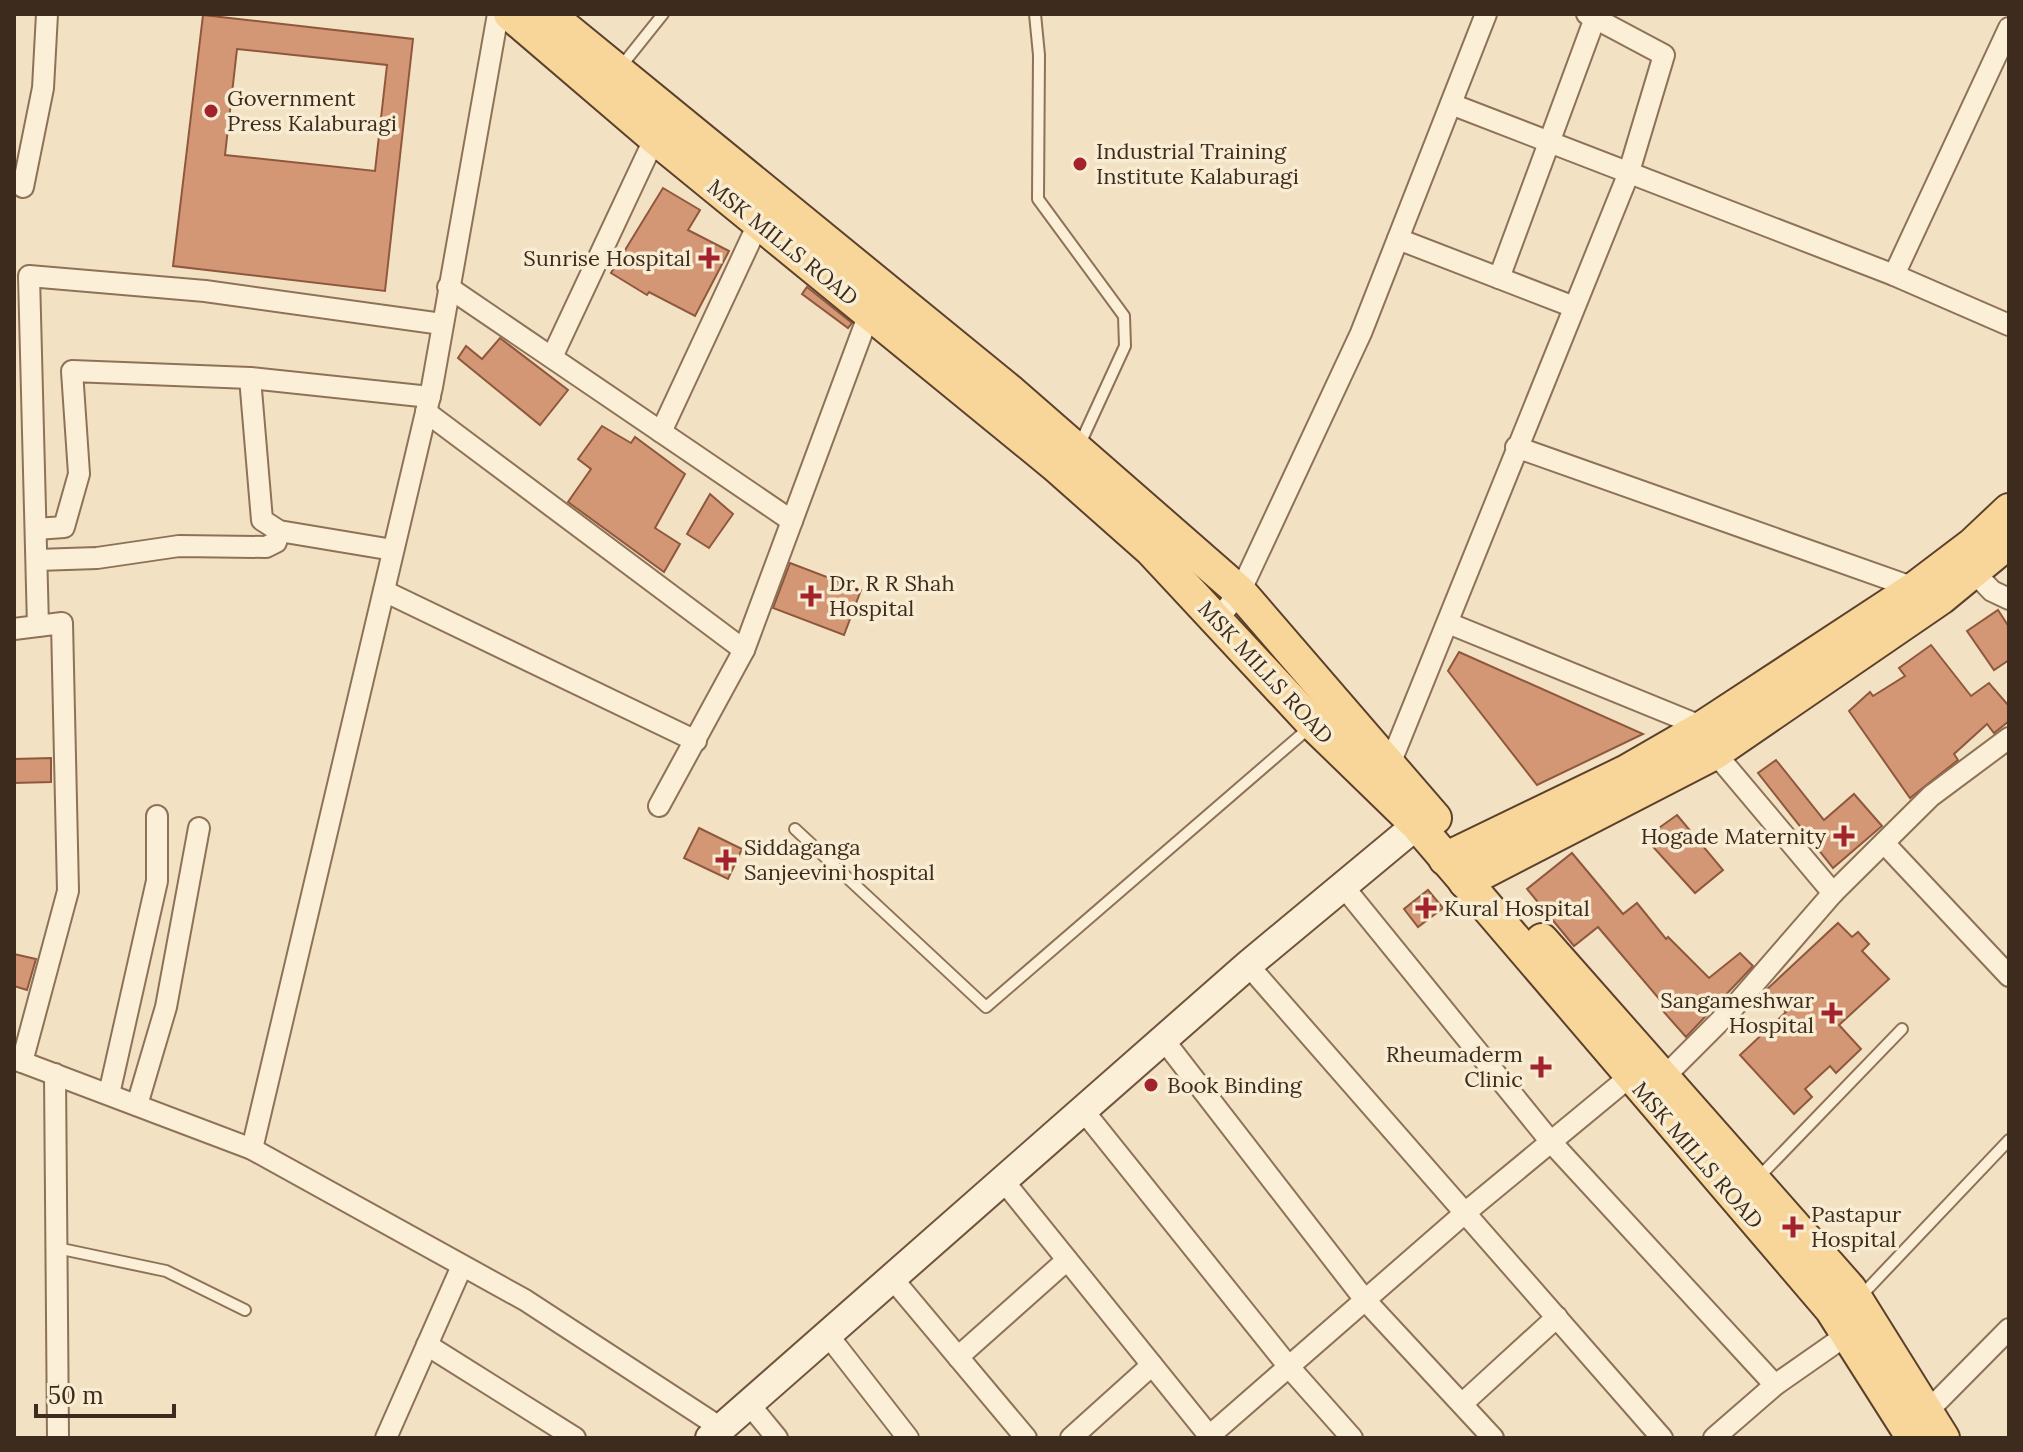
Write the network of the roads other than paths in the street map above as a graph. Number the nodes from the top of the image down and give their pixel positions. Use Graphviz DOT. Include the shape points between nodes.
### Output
graph roads {
  1 [pos="47,14"];
  2 [pos="498,14"];
  3 [pos="510,14"];
  4 [pos="548,14"];
  5 [pos="663,14"];
  6 [pos="1035,14"];
  7 [pos="1486,14"];
  8 [pos="1591,16"];
  9 [pos="2009,28"];
  10 [pos="617,71"];
  11 [pos="1451,104"];
  12 [pos="661,125"];
  13 [pos="1548,143"];
  14 [pos="1628,175"];
  15 [pos="23,187"];
  16 [pos="759,222"];
  17 [pos="1398,239"];
  18 [pos="1894,275"];
  19 [pos="1499,278"];
  20 [pos="448,287"];
  21 [pos="874,299"];
  22 [pos="1574,307"];
  23 [pos="442,324"];
  24 [pos="2009,325"];
  25 [pos="552,357"];
  26 [pos="250,378"];
  27 [pos="428,405"];
  28 [pos="661,432"];
  29 [pos="1516,447"];
  30 [pos="1077,451"];
  31 [pos="2009,510"];
  32 [pos="792,521"];
  33 [pos="36,529"];
  34 [pos="279,531"];
  35 [pos="2009,542"];
  36 [pos="393,550"];
  37 [pos="37,560"];
  38 [pos="1966,564"];
  39 [pos="384,591"];
  40 [pos="1240,592"];
  41 [pos="1928,593"];
  42 [pos="2009,599"];
  43 [pos="1217,620"];
  44 [pos="1448,623"];
  45 [pos="38,626"];
  46 [pos="14,629"];
  47 [pos="744,650"];
  48 [pos="1313,724"];
  49 [pos="2009,738"];
  50 [pos="1709,740"];
  51 [pos="696,741"];
  52 [pos="1390,764"];
  53 [pos="659,806"];
  54 [pos="157,816"];
  55 [pos="1424,820"];
  56 [pos="199,828"];
  57 [pos="795,829"];
  58 [pos="1884,843"];
  59 [pos="1463,866"];
  60 [pos="1343,886"];
  61 [pos="1833,893"];
  62 [pos="1248,965"];
  63 [pos="2009,976"];
  64 [pos="1902,1029"];
  65 [pos="1163,1039"];
  66 [pos="18,1061"];
  67 [pos="55,1074"];
  68 [pos="1647,1078"];
  69 [pos="109,1094"];
  70 [pos="137,1105"];
  71 [pos="1082,1109"];
  72 [pos="2009,1140"];
  73 [pos="1551,1142"];
  74 [pos="252,1149"];
  75 [pos="1002,1179"];
  76 [pos="1755,1181"];
  77 [pos="1466,1212"];
  78 [pos="57,1248"];
  79 [pos="1067,1260"];
  80 [pos="462,1266"];
  81 [pos="891,1277"];
  82 [pos="1365,1300"];
  83 [pos="1858,1300"];
  84 [pos="245,1310"];
  85 [pos="1557,1317"];
  86 [pos="2009,1329"];
  87 [pos="827,1334"];
  88 [pos="1848,1334"];
  89 [pos="427,1345"];
  90 [pos="958,1357"];
  91 [pos="1152,1365"];
  92 [pos="1289,1367"];
  93 [pos="1775,1385"];
  94 [pos="1463,1403"];
  95 [pos="749,1404"];
  96 [pos="1923,1430"];
  97 [pos="715,1433"];
  98 [pos="1209,1437"];
  99 [pos="58,1438"];
  100 [pos="386,1438"];
  101 [pos="575,1438"];
  102 [pos="777,1438"];
  103 [pos="908,1438"];
  104 [pos="1026,1438"];
  105 [pos="1071,1438"];
  106 [pos="1352,1438"];
  107 [pos="1493,1438"];
  108 [pos="1662,1438"];
  109 [pos="1714,1438"];
  1 -- 15 [label="street" via="43,88"];
  2 -- 20 [label="street"];
  3 -- 12 [label="main road, MSK MILLS ROAD"];
  4 -- 10 [label="main road, MSK MILLS ROAD"];
  5 -- 10 [label="lane"];
  6 -- 30 [label="lane" via="1038,199 1124,316 1126,331 1125,346"];
  7 -- 11 [label="street"];
  8 -- 13 [label="street"];
  8 -- 14 [label="street" via="1664,55"];
  9 -- 18 [label="street"];
  10 -- 12 [label="main road, MSK MILLS ROAD"];
  11 -- 13 [label="street"];
  11 -- 17 [label="street"];
  12 -- 16 [label="main road, MSK MILLS ROAD"];
  12 -- 21 [label="main road, MSK MILLS ROAD"];
  12 -- 25 [label="street"];
  13 -- 14 [label="street"];
  13 -- 19 [label="street"];
  14 -- 18 [label="street"];
  14 -- 22 [label="street"];
  16 -- 21 [label="main road, MSK MILLS ROAD"];
  16 -- 28 [label="street"];
  17 -- 19 [label="street"];
  17 -- 40 [label="street" via="1361,333"];
  18 -- 24 [label="street"];
  19 -- 22 [label="street"];
  20 -- 23 [label="street"];
  20 -- 25 [label="street"];
  21 -- 30 [label="main road, MSK MILLS ROAD"];
  21 -- 32 [label="street"];
  21 -- 43 [label="main road, MSK MILLS ROAD" via="1130,531"];
  22 -- 29 [label="street"];
  23 -- 27 [label="street"];
  23 -- 33 [label="street" via="205,291 29,276"];
  25 -- 28 [label="street"];
  26 -- 27 [label="street"];
  26 -- 33 [label="street" via="72,371 79,474 64,527"];
  26 -- 34 [label="street" via="262,520"];
  27 -- 36 [label="street"];
  27 -- 47 [label="street"];
  28 -- 32 [label="street"];
  29 -- 41 [label="street"];
  29 -- 44 [label="street"];
  30 -- 40 [label="main road, MSK MILLS ROAD"];
  31 -- 38 [label="main road"];
  32 -- 47 [label="street"];
  33 -- 37 [label="street"];
  34 -- 36 [label="street"];
  34 -- 37 [label="street" via="276,542 266,547 188,545"];
  35 -- 38 [label="main road"];
  36 -- 39 [label="street"];
  37 -- 45 [label="street"];
  38 -- 41 [label="main road"];
  38 -- 42 [label="street" via="1992,591"];
  39 -- 51 [label="street"];
  39 -- 74 [label="street"];
  40 -- 43 [label="street"];
  40 -- 52 [label="main road, MSK MILLS ROAD"];
  41 -- 50 [label="main road"];
  43 -- 48 [label="main road, MSK MILLS ROAD"];
  44 -- 50 [label="street"];
  44 -- 52 [label="street"];
  45 -- 46 [label="street"];
  45 -- 66 [label="street" via="62,623 68,891"];
  47 -- 51 [label="street"];
  48 -- 55 [label="main road, MSK MILLS ROAD"];
  48 -- 57 [label="lane" via="986,1007"];
  49 -- 58 [label="street" via="1931,796"];
  50 -- 59 [label="main road" via="1625,772"];
  50 -- 61 [label="street"];
  51 -- 53 [label="street"];
  52 -- 55 [label="main road, MSK MILLS ROAD"];
  54 -- 69 [label="street" via="157,881"];
  55 -- 59 [label="main road, MSK MILLS ROAD"];
  55 -- 60 [label="street"];
  56 -- 70 [label="street" via="166,1007"];
  58 -- 61 [label="street"];
  58 -- 63 [label="street"];
  59 -- 68 [label="main road, MSK MILLS ROAD"];
  60 -- 62 [label="street"];
  60 -- 73 [label="street"];
  61 -- 68 [label="street" via="1734,1007"];
  62 -- 65 [label="street"];
  62 -- 77 [label="street"];
  64 -- 76 [label="lane"];
  65 -- 71 [label="street"];
  65 -- 82 [label="street"];
  66 -- 67 [label="street"];
  67 -- 69 [label="street"];
  67 -- 78 [label="street"];
  68 -- 73 [label="street"];
  68 -- 76 [label="main road, MSK MILLS ROAD"];
  68 -- 88 [label="main road, MSK MILLS ROAD"];
  69 -- 70 [label="street"];
  70 -- 74 [label="street"];
  71 -- 75 [label="street"];
  71 -- 92 [label="street"];
  72 -- 83 [label="lane"];
  73 -- 77 [label="street"];
  73 -- 93 [label="street"];
  74 -- 80 [label="street"];
  75 -- 79 [label="street"];
  75 -- 81 [label="street"];
  76 -- 83 [label="main road, MSK MILLS ROAD"];
  77 -- 82 [label="street"];
  77 -- 85 [label="street"];
  78 -- 84 [label="lane" via="166,1271"];
  78 -- 99 [label="street"];
  79 -- 90 [label="street"];
  79 -- 91 [label="street"];
  80 -- 89 [label="street"];
  80 -- 97 [label="street" via="525,1300"];
  81 -- 87 [label="street"];
  81 -- 90 [label="street"];
  82 -- 92 [label="street"];
  82 -- 94 [label="street"];
  83 -- 96 [label="main road, MSK MILLS ROAD"];
  85 -- 94 [label="street"];
  85 -- 108 [label="street"];
  86 -- 96 [label="street"];
  87 -- 95 [label="street"];
  87 -- 103 [label="street"];
  88 -- 93 [label="street"];
  88 -- 96 [label="main road, MSK MILLS ROAD"];
  89 -- 100 [label="street"];
  89 -- 101 [label="street"];
  90 -- 104 [label="street"];
  91 -- 98 [label="street"];
  91 -- 105 [label="street"];
  92 -- 98 [label="street"];
  92 -- 106 [label="street"];
  93 -- 109 [label="street"];
  94 -- 107 [label="street"];
  95 -- 97 [label="street"];
  95 -- 102 [label="street"];
}
